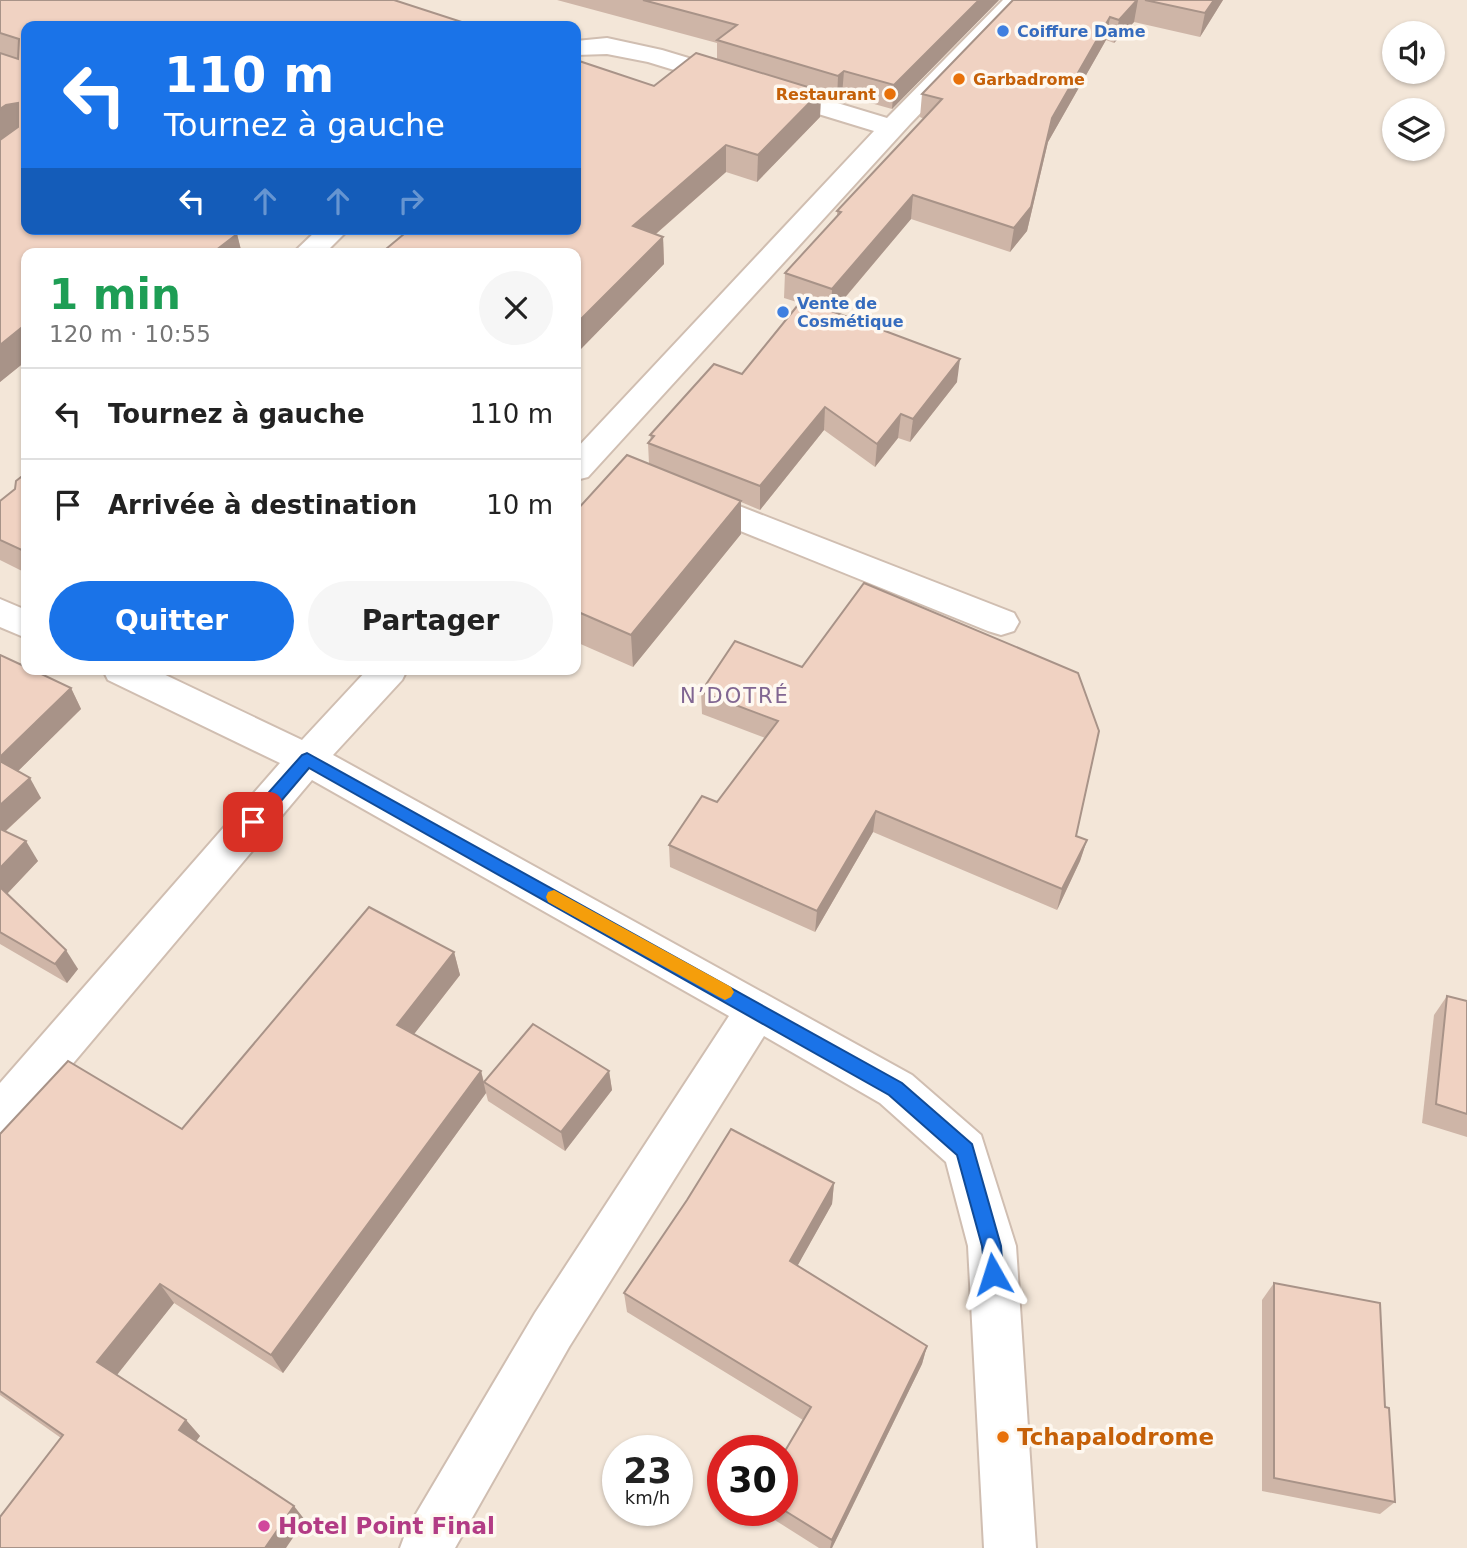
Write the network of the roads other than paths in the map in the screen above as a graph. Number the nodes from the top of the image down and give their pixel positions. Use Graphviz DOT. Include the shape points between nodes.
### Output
graph roads {
  1 [pos="1017,0"];
  2 [pos="581,48"];
  3 [pos="892,128"];
  4 [pos="328,235"];
  5 [pos="313,248"];
  6 [pos="592,464"];
  7 [pos="665,487"];
  8 [pos="0,612"];
  9 [pos="21,622"];
  10 [pos="1001,622"];
  11 [pos="131,675"];
  12 [pos="384,675"];
  13 [pos="307,759"];
  14 [pos="757,1010"];
  15 [pos="0,1115"];
  16 [pos="426,1548"];
  17 [pos="1010,1548"];
  1 -- 3 [label="street"];
  2 -- 3 [label="street" via="607,46 653,55"];
  3 -- 6 [label="street"];
  4 -- 5 [label="street"];
  7 -- 10 [label="street"];
  8 -- 9 [label="street"];
  11 -- 13 [label="street"];
  12 -- 13 [label="street"];
  13 -- 14 [label="street"];
  13 -- 15 [label="street"];
  14 -- 16 [label="street" via="552,1330"];
  14 -- 17 [label="street" via="896,1089 965,1150 992,1246"];
}
